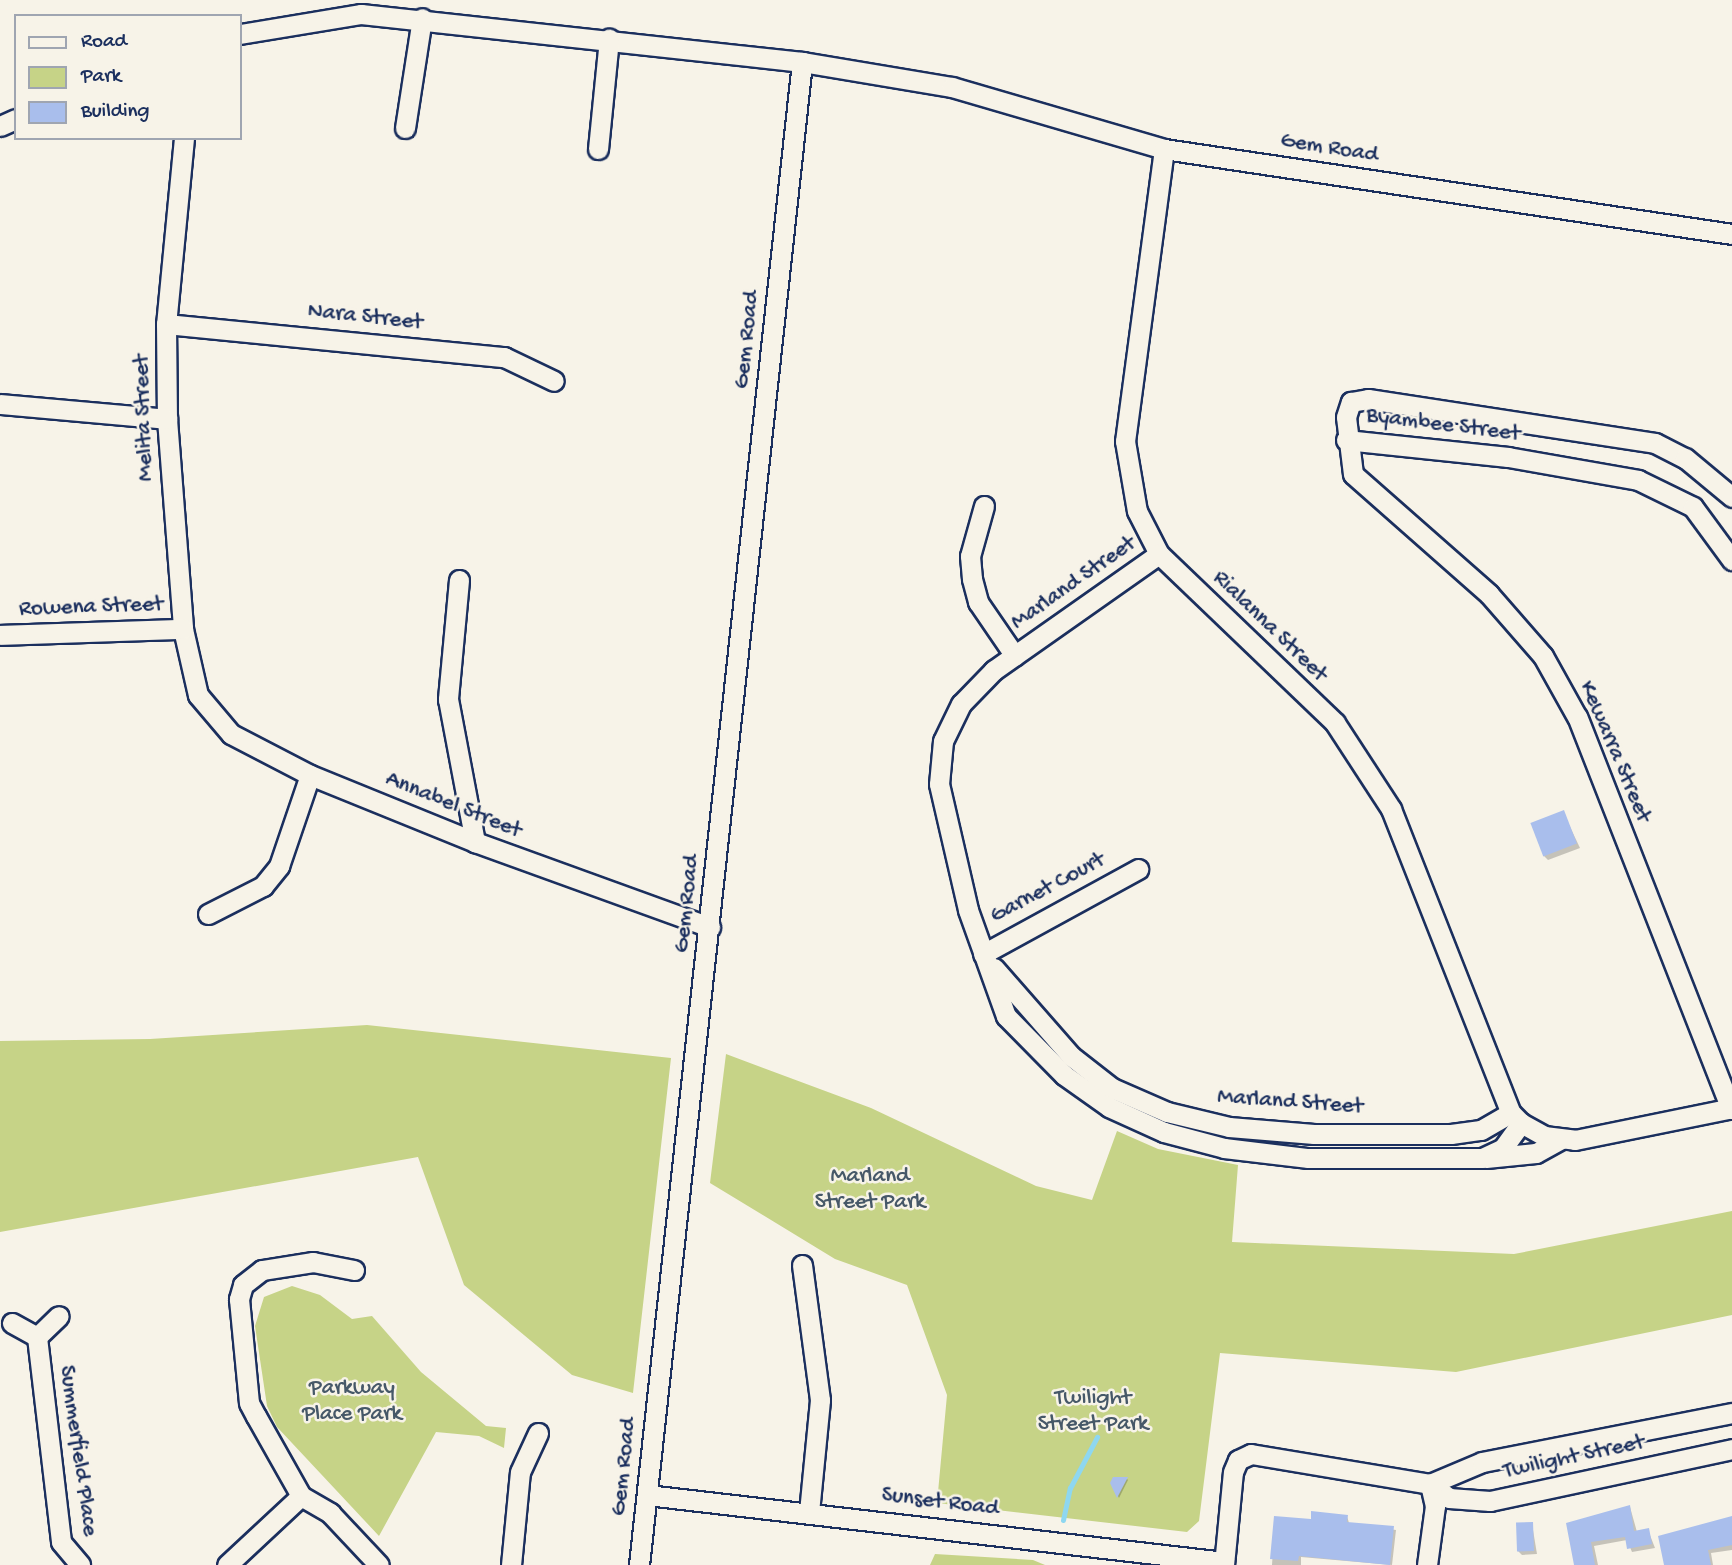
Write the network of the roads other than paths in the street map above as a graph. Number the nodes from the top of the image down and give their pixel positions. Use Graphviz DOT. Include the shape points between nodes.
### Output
graph roads {
  1 [pos="422,18"];
  2 [pos="242,34"];
  3 [pos="609,39"];
  4 [pos="802,62"];
  5 [pos="405,128"];
  6 [pos="184,140"];
  7 [pos="598,149"];
  8 [pos="1164,149"];
  9 [pos="1732,234"];
  10 [pos="166,324"];
  11 [pos="554,381"];
  12 [pos="0,404"];
  13 [pos="167,419"];
  14 [pos="1346,440"];
  15 [pos="1732,497"];
  16 [pos="984,506"];
  17 [pos="1159,554"];
  18 [pos="1732,560"];
  19 [pos="459,580"];
  20 [pos="183,629"];
  21 [pos="0,635"];
  22 [pos="1015,656"];
  23 [pos="198,695"];
  24 [pos="310,775"];
  25 [pos="475,842"];
  26 [pos="1138,869"];
  27 [pos="208,914"];
  28 [pos="710,927"];
  29 [pos="983,954"];
  30 [pos="1731,1109"];
  31 [pos="1516,1118"];
  32 [pos="1561,1139"];
  33 [pos="1482,1158"];
  34 [pos="802,1265"];
  35 [pos="354,1270"];
  36 [pos="59,1316"];
  37 [pos="12,1323"];
  38 [pos="37,1337"];
  39 [pos="1732,1413"];
  40 [pos="538,1433"];
  41 [pos="1732,1449"];
  42 [pos="1430,1484"];
  43 [pos="647,1495"];
  44 [pos="301,1496"];
  45 [pos="809,1512"];
  46 [pos="1224,1563"];
  47 [pos="80,1565"];
  48 [pos="227,1565"];
  49 [pos="379,1565"];
  50 [pos="511,1565"];
  51 [pos="639,1565"];
  52 [pos="1427,1565"];
  1 -- 2 [label="street" via="361,14"];
  1 -- 3 [label="street"];
  1 -- 5 [label="street"];
  3 -- 4 [label="street"];
  3 -- 7 [label="street"];
  4 -- 8 [label="street, Gem Road" via="952,87"];
  4 -- 28 [label="street, Gem Road"];
  6 -- 10 [label="street, Melita Street"];
  8 -- 9 [label="street, Gem Road"];
  8 -- 17 [label="street, Rialanna Street" via="1125,441 1137,511"];
  10 -- 11 [label="street, Nara Street" via="504,357"];
  10 -- 13 [label="street, Melita Street"];
  12 -- 13 [label="street"];
  13 -- 20 [label="street, Melita Street"];
  14 -- 15 [label="street, Byambee Street" via="1351,402 1368,399 1655,443 1685,458"];
  14 -- 18 [label="street, Byambee Street" via="1508,457 1638,480 1693,507"];
  14 -- 30 [label="street, Kewarra Street" via="1353,474 1489,594 1543,656 1577,717"];
  16 -- 22 [label="street" via="970,556 972,579 978,602"];
  17 -- 22 [label="street, Marland Street"];
  17 -- 31 [label="street, Rialanna Street" via="1335,723 1391,809"];
  19 -- 25 [label="street" via="448,699"];
  20 -- 21 [label="street, Rowena Street"];
  20 -- 23 [label="street, Melita Street"];
  22 -- 29 [label="street, Marland Street" via="961,704 943,741 939,784"];
  23 -- 24 [label="street, Annabel Street" via="231,734"];
  24 -- 25 [label="street, Annabel Street"];
  24 -- 27 [label="street" via="279,866 263,886"];
  25 -- 28 [label="street, Annabel Street"];
  26 -- 29 [label="street, Garnet Court"];
  28 -- 43 [label="street, Gem Road"];
  29 -- 31 [label="street, Marland Street" via="1071,1056 1112,1088 1167,1112 1229,1127 1314,1134 1451,1134"];
  29 -- 33 [label="street, Marland Street" via="1006,1016 1064,1075 1108,1107 1164,1132 1224,1148 1308,1158"];
  30 -- 32 [label="street, Marland Street"];
  31 -- 32 [label="street"];
  31 -- 33 [label="street" via="1503,1148"];
  32 -- 33 [label="street, Marland Street" via="1536,1153"];
  34 -- 45 [label="street" via="820,1401"];
  35 -- 44 [label="street" via="313,1262 261,1270 243,1285 239,1299 249,1403"];
  36 -- 38 [label="street, Summerfield Place"];
  37 -- 38 [label="street, Summerfield Place"];
  38 -- 47 [label="street, Summerfield Place" via="61,1542"];
  39 -- 42 [label="street, Twilight Street" via="1482,1462"];
  40 -- 50 [label="street" via="520,1472"];
  41 -- 42 [label="street, Twilight Street" via="1490,1501 1449,1498"];
  42 -- 46 [label="street, Twilight Street" via="1251,1454 1238,1460 1233,1472"];
  42 -- 52 [label="street" via="1434,1506"];
  43 -- 45 [label="street, Sunset Road"];
  43 -- 51 [label="street, Gem Road"];
  44 -- 48 [label="street"];
  44 -- 49 [label="street" via="330,1513"];
  45 -- 46 [label="street, Sunset Road"];
}
